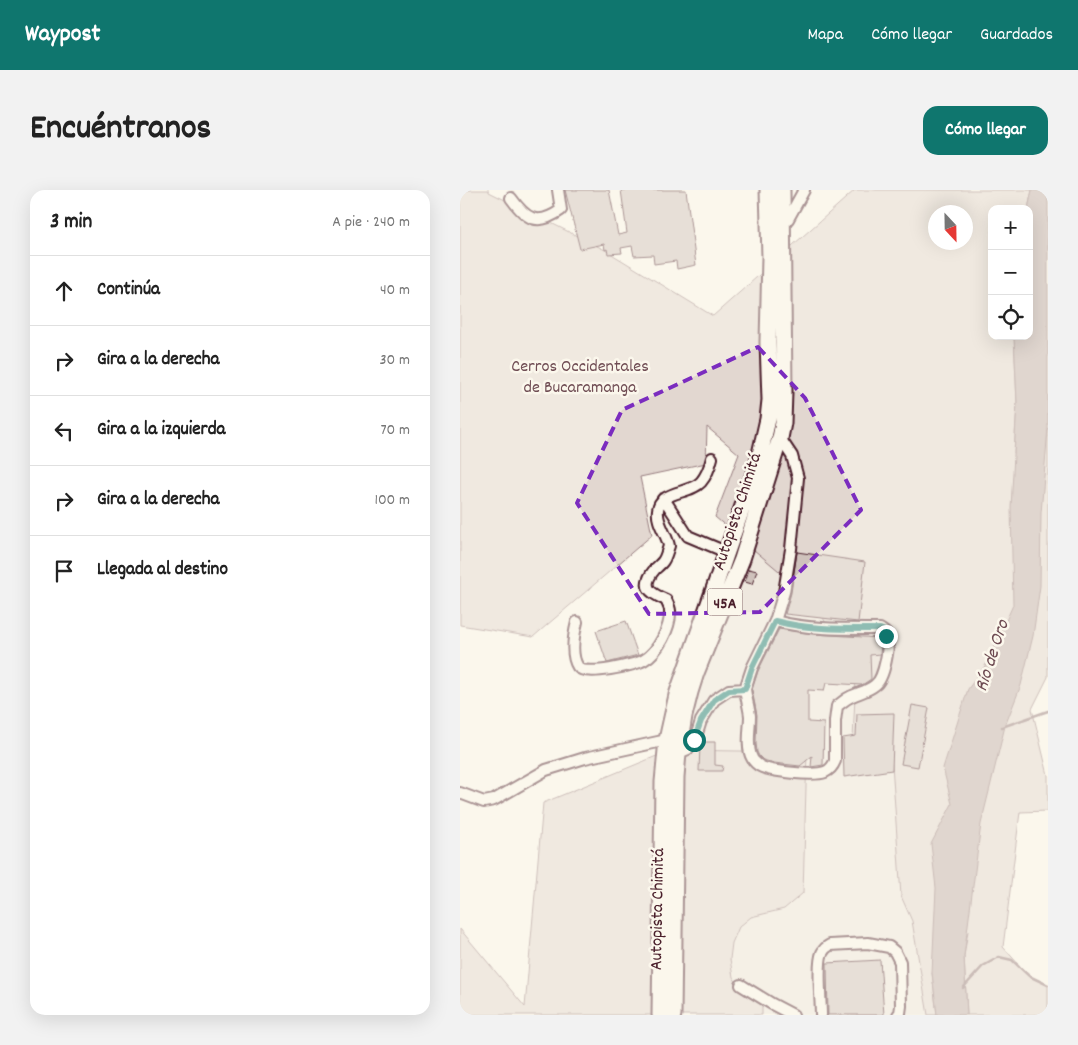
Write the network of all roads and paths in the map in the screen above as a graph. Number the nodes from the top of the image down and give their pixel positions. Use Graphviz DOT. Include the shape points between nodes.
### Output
graph roads {
  1 [pos="558,190"];
  2 [pos="768,190"];
  3 [pos="782,190"];
  4 [pos="804,190"];
  5 [pos="511,198"];
  6 [pos="783,222"];
  7 [pos="780,438"];
  8 [pos="712,458"];
  9 [pos="663,499"];
  10 [pos="726,552"];
  11 [pos="775,621"];
  12 [pos="577,622"];
  13 [pos="745,689"];
  14 [pos="668,740"];
  15 [pos="678,753"];
  16 [pos="460,794"];
  17 [pos="741,985"];
  18 [pos="660,1015"];
  19 [pos="673,1015"];
  20 [pos="793,1015"];
  21 [pos="822,1015"];
  22 [pos="898,1015"];
  1 -- 5 [label="street" via="561,210 543,219 529,218"];
  2 -- 10 [label="highway, Autopista Chimitá / 45A" via="768,419 758,463"];
  3 -- 6 [label="highway, Autopista Chimitá / 45A"];
  4 -- 6 [label="street" via="788,219"];
  6 -- 7 [label="highway, Autopista Chimitá / 45A" via="784,392"];
  7 -- 11 [label="street" via="792,456 798,478 791,549"];
  7 -- 15 [label="highway, Autopista Chimitá / 45A" via="742,559 696,673"];
  8 -- 9 [label="street" via="701,482 692,489"];
  9 -- 10 [label="street" via="688,536"];
  9 -- 12 [label="street" via="659,504 658,517 669,546 664,560 647,584 650,591 666,600 670,610 658,649 644,660 615,668 582,670 578,667 573,645"];
  10 -- 14 [label="highway, Autopista Chimitá / 45A" via="677,695"];
  11 -- 13 [label="street"];
  11 -- 13 [label="street" via="811,627 884,631 887,650 880,680 838,706 835,761 827,772 818,774 768,769 752,758"];
  13 -- 15 [label="street" via="729,690 714,700 694,740"];
  14 -- 16 [label="street" via="546,770 494,800 484,802"];
  14 -- 18 [label="highway, Autopista Chimitá / 45A" via="663,782"];
  15 -- 19 [label="highway, Autopista Chimitá / 45A"];
  17 -- 20 [label="street"];
  21 -- 22 [label="street" via="822,952 830,946 868,944 889,947 900,962 901,1006"];
}
